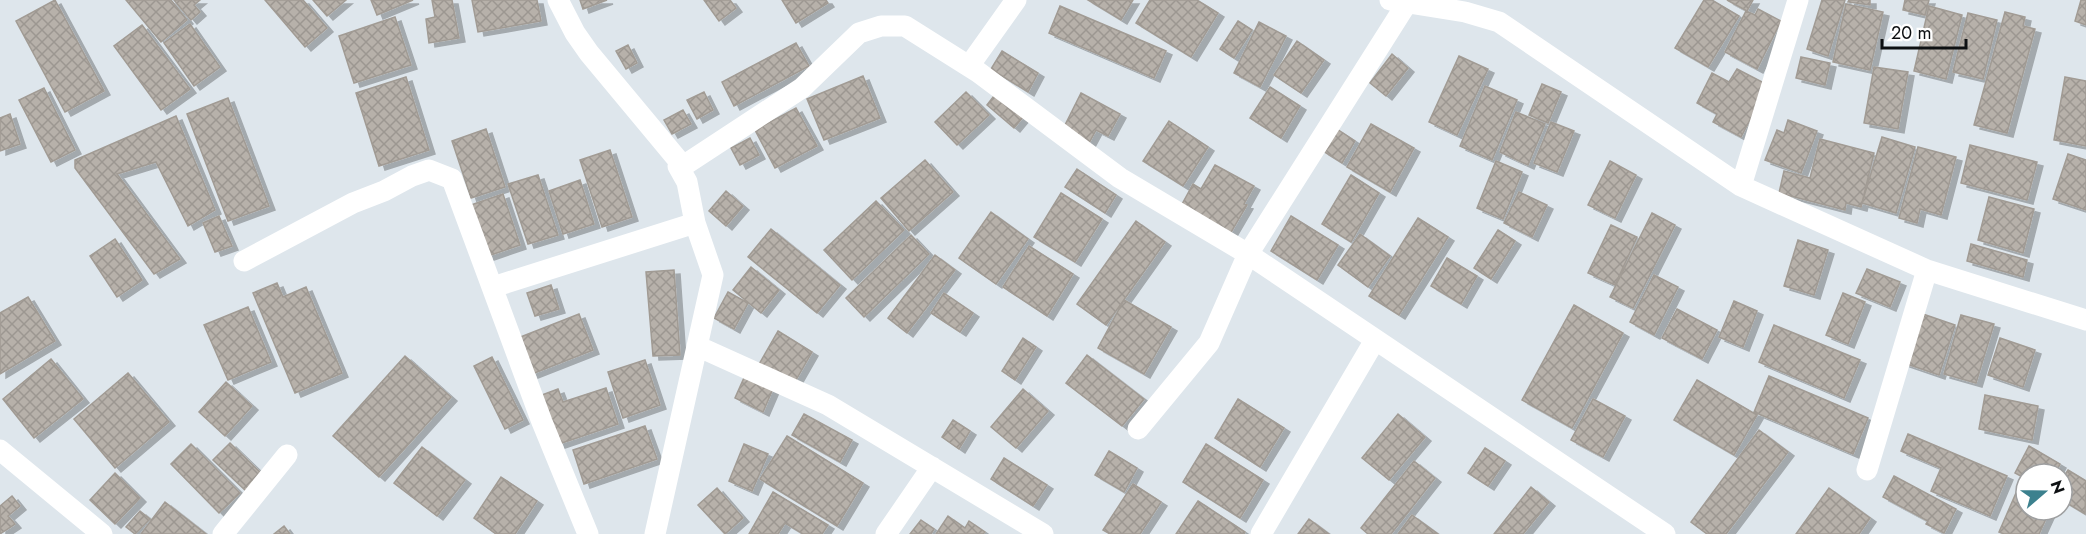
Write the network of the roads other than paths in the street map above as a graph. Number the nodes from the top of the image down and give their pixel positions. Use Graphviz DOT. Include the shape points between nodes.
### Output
graph roads {
  1 [pos="558,0"];
  2 [pos="1016,0"];
  3 [pos="1798,0"];
  4 [pos="1398,2"];
  5 [pos="969,66"];
  6 [pos="683,166"];
  7 [pos="1741,186"];
  8 [pos="695,223"];
  9 [pos="1248,254"];
  10 [pos="243,261"];
  11 [pos="1927,270"];
  12 [pos="493,286"];
  13 [pos="2086,321"];
  14 [pos="1376,340"];
  15 [pos="697,346"];
  16 [pos="1138,429"];
  17 [pos="0,450"];
  18 [pos="287,455"];
  19 [pos="932,467"];
  20 [pos="1867,470"];
  21 [pos="102,534"];
  22 [pos="223,534"];
  23 [pos="588,534"];
  24 [pos="654,534"];
  25 [pos="886,534"];
  26 [pos="1043,534"];
  27 [pos="1261,534"];
  28 [pos="1665,534"];
  1 -- 6 [label="street" via="589,53"];
  2 -- 5 [label="street"];
  3 -- 7 [label="street"];
  4 -- 7 [label="street" via="1465,12 1499,22"];
  4 -- 9 [label="street"];
  5 -- 6 [label="street" via="905,26 881,26 859,33 802,88"];
  5 -- 9 [label="street" via="1120,178"];
  6 -- 8 [label="street" via="678,166 687,182"];
  7 -- 11 [label="street"];
  8 -- 12 [label="street"];
  8 -- 15 [label="street" via="713,274"];
  9 -- 14 [label="street"];
  9 -- 16 [label="street" via="1209,343"];
  10 -- 12 [label="street" via="353,203 429,170 452,179"];
  11 -- 13 [label="street"];
  11 -- 20 [label="street"];
  12 -- 23 [label="street"];
  14 -- 27 [label="street"];
  14 -- 28 [label="street"];
  15 -- 19 [label="street" via="828,405"];
  15 -- 24 [label="street"];
  17 -- 21 [label="street"];
  18 -- 22 [label="street"];
  19 -- 25 [label="street"];
  19 -- 26 [label="street"];
}
